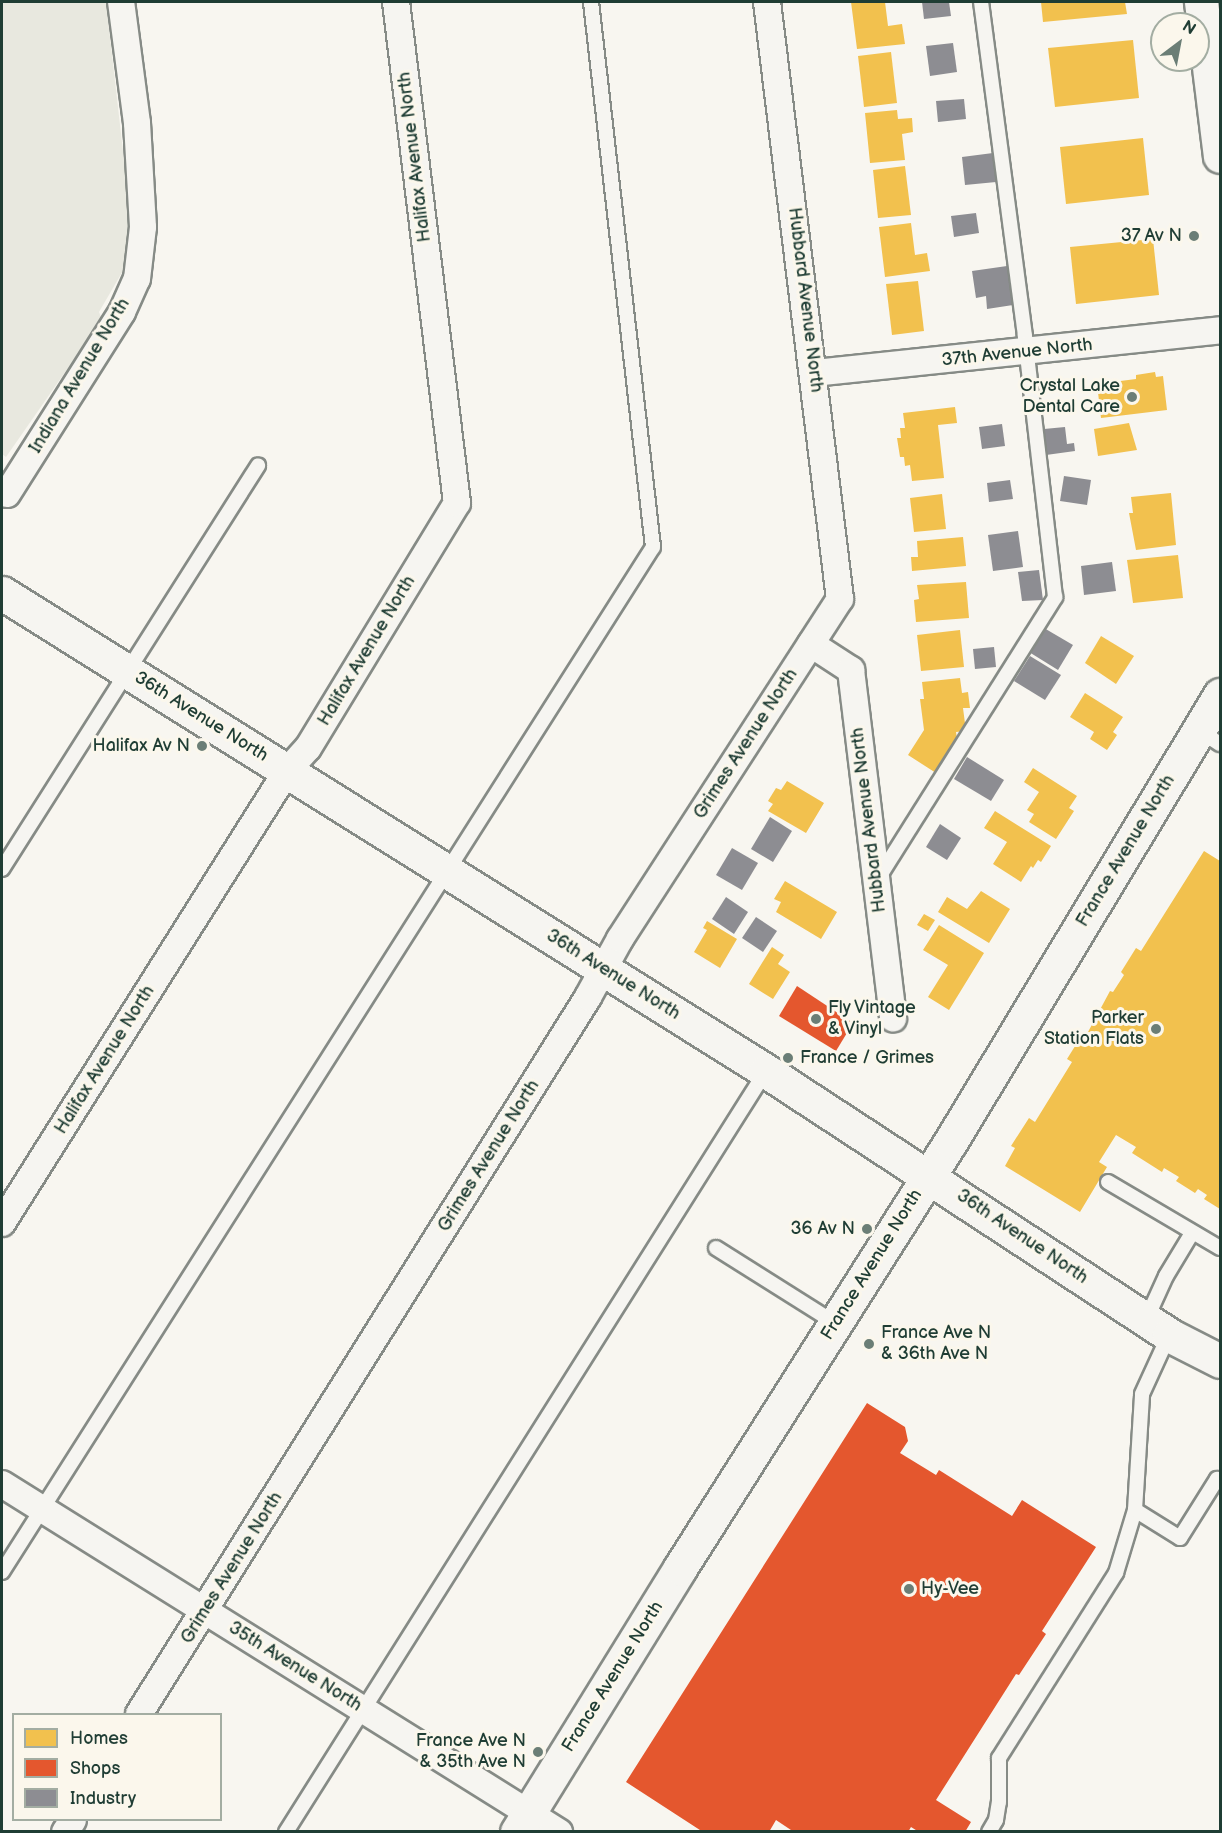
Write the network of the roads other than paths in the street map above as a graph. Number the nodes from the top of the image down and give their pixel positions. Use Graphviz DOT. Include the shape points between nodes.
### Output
graph roads {
  1 [pos="121,2"];
  2 [pos="396,2"];
  3 [pos="591,2"];
  4 [pos="767,2"];
  5 [pos="981,2"];
  6 [pos="1201,2"];
  7 [pos="1221,156"];
  8 [pos="1221,330"];
  9 [pos="1026,352"];
  10 [pos="814,373"];
  11 [pos="258,465"];
  12 [pos="7,494"];
  13 [pos="2,593"];
  14 [pos="840,598"];
  15 [pos="811,644"];
  16 [pos="127,671"];
  17 [pos="1221,695"];
  18 [pos="1210,737"];
  19 [pos="287,771"];
  20 [pos="2,869"];
  21 [pos="448,871"];
  22 [pos="876,881"];
  23 [pos="605,969"];
  24 [pos="893,1018"];
  25 [pos="766,1071"];
  26 [pos="928,1176"];
  27 [pos="1108,1182"];
  28 [pos="2,1223"];
  29 [pos="1192,1233"];
  30 [pos="716,1248"];
  31 [pos="1221,1248"];
  32 [pos="835,1323"];
  33 [pos="1157,1327"];
  34 [pos="1221,1361"];
  35 [pos="1221,1481"];
  36 [pos="2,1484"];
  37 [pos="41,1509"];
  38 [pos="1135,1510"];
  39 [pos="2,1572"];
  40 [pos="205,1611"];
  41 [pos="363,1709"];
  42 [pos="141,1713"];
  43 [pos="523,1822"];
  44 [pos="286,1832"];
  45 [pos="559,1832"];
  46 [pos="989,1832"];
  1 -- 12 [label="street, Indiana Avenue North" via="137,123 143,226 137,279 122,312"];
  2 -- 19 [label="street, Halifax Avenue North" via="456,503 308,748"];
  3 -- 21 [label="lane" via="653,548"];
  4 -- 10 [label="street, Hubbard Avenue North"];
  5 -- 9 [label="lane"];
  6 -- 7 [label="street"];
  8 -- 9 [label="street, 37th Avenue North"];
  9 -- 10 [label="street, 37th Avenue North"];
  9 -- 22 [label="lane" via="1054,597"];
  10 -- 14 [label="street, Hubbard Avenue North"];
  11 -- 16 [label="lane"];
  13 -- 16 [label="street, 36th Avenue North"];
  14 -- 15 [label="street, Grimes Avenue North"];
  15 -- 22 [label="street, Hubbard Avenue North" via="851,670"];
  15 -- 23 [label="street, Grimes Avenue North" via="620,939"];
  16 -- 19 [label="street, 36th Avenue North"];
  16 -- 20 [label="lane"];
  17 -- 18 [label="street, France Avenue North"];
  18 -- 26 [label="street, France Avenue North"];
  19 -- 21 [label="street, 36th Avenue North"];
  19 -- 28 [label="street, Halifax Avenue North"];
  21 -- 23 [label="street, 36th Avenue North"];
  21 -- 37 [label="lane"];
  22 -- 24 [label="street, Hubbard Avenue North"];
  23 -- 25 [label="street, 36th Avenue North"];
  23 -- 40 [label="street, Grimes Avenue North"];
  25 -- 26 [label="street, 36th Avenue North"];
  25 -- 41 [label="lane"];
  26 -- 32 [label="street, France Avenue North"];
  26 -- 33 [label="street, 36th Avenue North"];
  27 -- 29 [label="lane"];
  29 -- 31 [label="lane"];
  29 -- 33 [label="lane" via="1166,1276"];
  30 -- 32 [label="lane"];
  32 -- 43 [label="street, France Avenue North"];
  33 -- 34 [label="street, 36th Avenue North"];
  33 -- 38 [label="lane" via="1142,1394"];
  35 -- 38 [label="lane" via="1217,1479 1180,1538"];
  36 -- 37 [label="street, 35th Avenue North"];
  37 -- 39 [label="lane"];
  37 -- 40 [label="street, 35th Avenue North"];
  38 -- 46 [label="lane" via="1116,1573 999,1758 999,1802"];
  40 -- 41 [label="street, 35th Avenue North"];
  40 -- 42 [label="street, Grimes Avenue North"];
  41 -- 43 [label="street, 35th Avenue North"];
  41 -- 44 [label="lane"];
  43 -- 45 [label="street, 35th Avenue North"];
}
